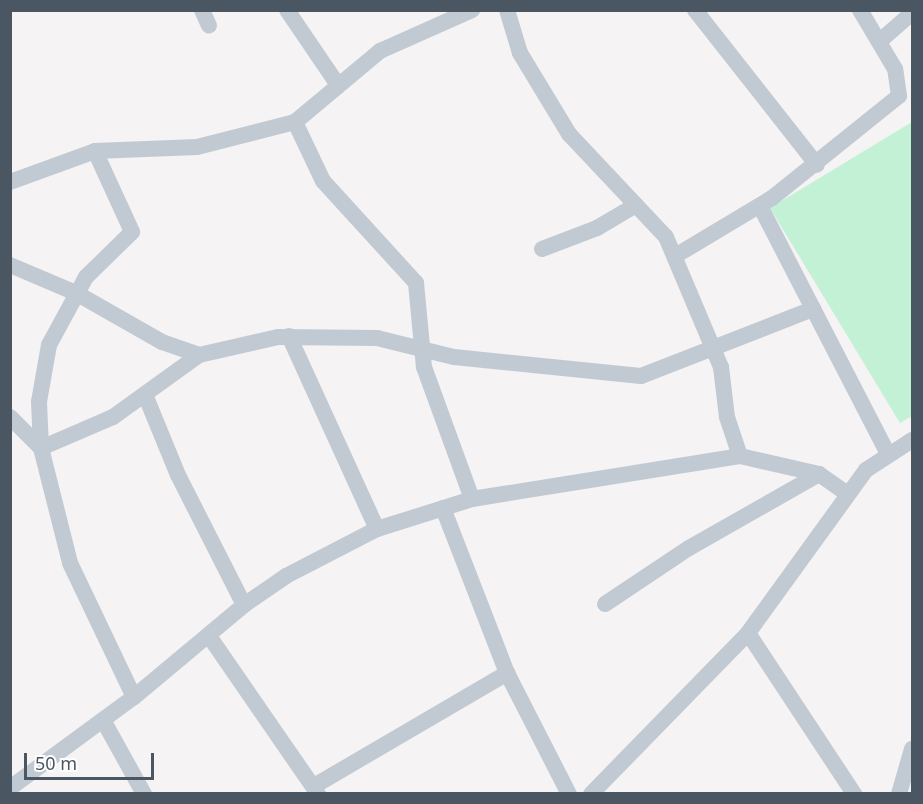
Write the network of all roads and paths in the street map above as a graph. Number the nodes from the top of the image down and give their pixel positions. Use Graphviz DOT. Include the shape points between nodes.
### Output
graph roads {
  1 [pos="287,10"];
  2 [pos="472,10"];
  3 [pos="507,10"];
  4 [pos="695,10"];
  5 [pos="860,10"];
  6 [pos="912,14"];
  7 [pos="881,40"];
  8 [pos="338,85"];
  9 [pos="296,122"];
  10 [pos="95,151"];
  11 [pos="817,165"];
  12 [pos="10,182"];
  13 [pos="636,205"];
  14 [pos="760,206"];
  15 [pos="542,249"];
  16 [pos="675,256"];
  17 [pos="10,265"];
  18 [pos="76,292"];
  19 [pos="813,309"];
  20 [pos="290,336"];
  21 [pos="420,346"];
  22 [pos="712,347"];
  23 [pos="199,355"];
  24 [pos="146,397"];
  25 [pos="10,417"];
  26 [pos="912,440"];
  27 [pos="41,448"];
  28 [pos="888,454"];
  29 [pos="740,456"];
  30 [pos="819,474"];
  31 [pos="845,492"];
  32 [pos="472,499"];
  33 [pos="443,508"];
  34 [pos="377,529"];
  35 [pos="604,604"];
  36 [pos="244,605"];
  37 [pos="748,633"];
  38 [pos="209,636"];
  39 [pos="507,672"];
  40 [pos="134,697"];
  41 [pos="103,720"];
  42 [pos="912,749"];
  43 [pos="10,788"];
  44 [pos="316,790"];
  45 [pos="144,794"];
  46 [pos="569,794"];
  47 [pos="591,794"];
  48 [pos="854,794"];
  49 [pos="899,794"];
  1 -- 8 [label="street"];
  2 -- 8 [label="street" via="381,51"];
  3 -- 13 [label="street" via="520,53 569,134"];
  4 -- 11 [label="street"];
  5 -- 7 [label="street"];
  6 -- 7 [label="street"];
  7 -- 11 [label="street" via="895,69 899,96"];
  8 -- 9 [label="street"];
  9 -- 10 [label="street" via="197,147"];
  9 -- 21 [label="street" via="322,182 411,274"];
  10 -- 12 [label="street"];
  10 -- 18 [label="street" via="132,232"];
  11 -- 14 [label="street"];
  13 -- 15 [label="street" via="597,228"];
  13 -- 16 [label="street" via="657,225"];
  14 -- 16 [label="street"];
  14 -- 19 [label="street"];
  16 -- 22 [label="street"];
  17 -- 18 [label="street"];
  18 -- 23 [label="street" via="162,342"];
  18 -- 27 [label="street" via="41,368"];
  19 -- 22 [label="street"];
  19 -- 28 [label="street"];
  20 -- 21 [label="street" via="377,338"];
  20 -- 23 [label="street"];
  20 -- 34 [label="street"];
  21 -- 22 [label="street" via="454,357 612,376 670,368"];
  21 -- 32 [label="street"];
  22 -- 29 [label="street"];
  23 -- 24 [label="street"];
  24 -- 27 [label="street"];
  24 -- 36 [label="street" via="178,475"];
  25 -- 27 [label="street"];
  26 -- 28 [label="street"];
  27 -- 40 [label="street" via="70,563"];
  28 -- 31 [label="street"];
  29 -- 30 [label="street"];
  29 -- 32 [label="street"];
  30 -- 31 [label="street"];
  30 -- 35 [label="street" via="689,548"];
  31 -- 37 [label="street" via="821,538"];
  32 -- 33 [label="street"];
  33 -- 34 [label="street"];
  33 -- 39 [label="street"];
  34 -- 36 [label="street" via="286,576"];
  36 -- 38 [label="street"];
  37 -- 47 [label="street"];
  37 -- 48 [label="street"];
  38 -- 40 [label="street"];
  38 -- 44 [label="street"];
  39 -- 44 [label="street"];
  39 -- 46 [label="street"];
  40 -- 41 [label="street"];
  41 -- 43 [label="street"];
  41 -- 45 [label="street"];
  42 -- 49 [label="street"];
}
